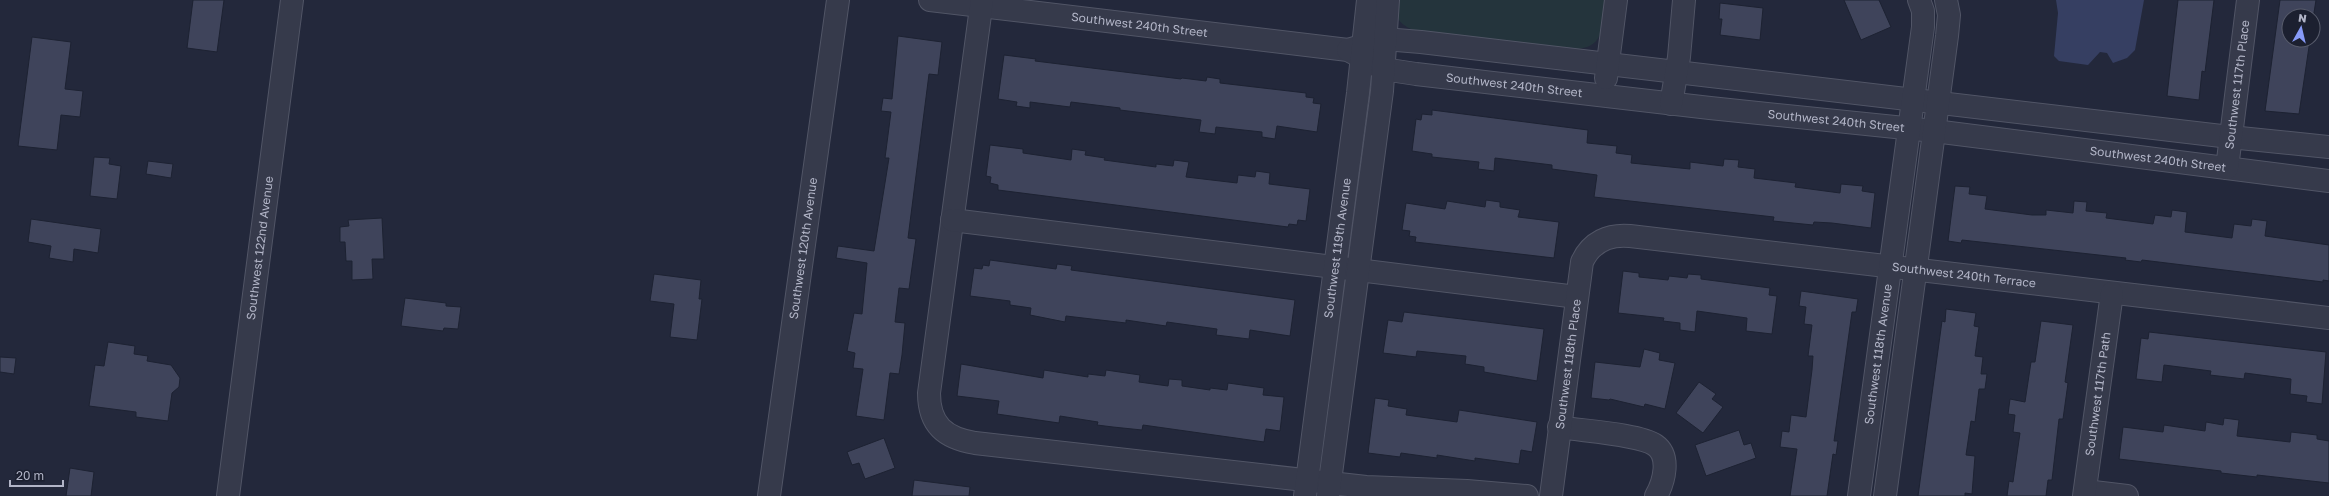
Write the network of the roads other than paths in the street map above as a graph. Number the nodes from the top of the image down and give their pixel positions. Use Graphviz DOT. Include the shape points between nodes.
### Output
graph roads {
  1 [pos="292,0"];
  2 [pos="838,0"];
  3 [pos="930,0"];
  4 [pos="1368,0"];
  5 [pos="1388,0"];
  6 [pos="1616,0"];
  7 [pos="1684,0"];
  8 [pos="1919,0"];
  9 [pos="1946,0"];
  10 [pos="2248,0"];
  11 [pos="981,3"];
  12 [pos="1384,39"];
  13 [pos="1358,51"];
  14 [pos="1607,64"];
  15 [pos="1383,69"];
  16 [pos="1676,72"];
  17 [pos="1604,96"];
  18 [pos="1914,98"];
  19 [pos="1938,101"];
  20 [pos="1671,104"];
  21 [pos="1910,128"];
  22 [pos="1934,131"];
  23 [pos="2230,137"];
  24 [pos="2329,147"];
  25 [pos="2227,168"];
  26 [pos="2329,181"];
  27 [pos="952,220"];
  28 [pos="1601,240"];
  29 [pos="1890,268"];
  30 [pos="1335,269"];
  31 [pos="1915,270"];
  32 [pos="1358,271"];
  33 [pos="2112,293"];
  34 [pos="1577,297"];
  35 [pos="2329,318"];
  36 [pos="1559,427"];
  37 [pos="1306,488"];
  38 [pos="1329,489"];
  39 [pos="2085,494"];
  40 [pos="228,496"];
  41 [pos="769,496"];
  42 [pos="1527,496"];
  43 [pos="1551,496"];
  44 [pos="1656,496"];
  45 [pos="1859,496"];
  46 [pos="1885,496"];
  47 [pos="2127,496"];
  1 -- 40 [label="street, Southwest 122nd Avenue"];
  2 -- 41 [label="street, Southwest 120th Avenue"];
  3 -- 11 [label="street, Southwest 240th Street"];
  4 -- 13 [label="street, Southwest 119th Avenue"];
  5 -- 12 [label="street"];
  6 -- 14 [label="street"];
  7 -- 16 [label="street"];
  8 -- 18 [label="street, Southwest 118th Avenue" via="1924,22"];
  9 -- 19 [label="street, Southwest 118th Avenue" via="1949,21"];
  10 -- 23 [label="street, Southwest 117th Place"];
  11 -- 13 [label="street, Southwest 240th Street"];
  11 -- 27 [label="street"];
  12 -- 13 [label="street, Southwest 240th Street"];
  12 -- 14 [label="street, Southwest 240th Street"];
  12 -- 15 [label="street"];
  13 -- 15 [label="street, Southwest 240th Street"];
  13 -- 30 [label="street, Southwest 119th Avenue"];
  14 -- 16 [label="street, Southwest 240th Street"];
  14 -- 17 [label="street"];
  15 -- 17 [label="street, Southwest 240th Street"];
  15 -- 32 [label="street"];
  16 -- 18 [label="street, Southwest 240th Street"];
  16 -- 20 [label="street"];
  17 -- 20 [label="street, Southwest 240th Street"];
  18 -- 19 [label="street, Southwest 240th Street"];
  18 -- 21 [label="street, Southwest 118th Avenue"];
  19 -- 22 [label="street, Southwest 118th Avenue"];
  19 -- 23 [label="street, Southwest 240th Street"];
  20 -- 21 [label="street, Southwest 240th Street"];
  21 -- 22 [label="street, Southwest 240th Street"];
  21 -- 29 [label="street, Southwest 118th Avenue"];
  22 -- 25 [label="street, Southwest 240th Street"];
  22 -- 31 [label="street, Southwest 118th Avenue"];
  23 -- 24 [label="street, Southwest 240th Street"];
  23 -- 25 [label="street, Southwest 117th Place"];
  25 -- 26 [label="street, Southwest 240th Street"];
  27 -- 30 [label="street"];
  27 -- 37 [label="street" via="929,393 933,418 944,431 956,438 975,442"];
  28 -- 29 [label="street, Southwest 240th Terrace" via="1616,235 1630,236"];
  28 -- 34 [label="street, Southwest 118th Place" via="1584,257"];
  29 -- 31 [label="street, Southwest 240th Terrace"];
  29 -- 45 [label="street, Southwest 118th Avenue"];
  30 -- 32 [label="street"];
  30 -- 37 [label="street, Southwest 119th Avenue"];
  31 -- 33 [label="street, Southwest 240th Terrace"];
  31 -- 46 [label="street, Southwest 118th Avenue"];
  32 -- 34 [label="street"];
  32 -- 38 [label="street"];
  33 -- 35 [label="street, Southwest 240th Terrace"];
  33 -- 39 [label="street, Southwest 117th Path"];
  34 -- 36 [label="street, Southwest 118th Place"];
  36 -- 43 [label="street, Southwest 118th Place"];
  36 -- 44 [label="street" via="1635,438 1654,444 1662,453 1665,464 1662,484"];
  37 -- 38 [label="street"];
  38 -- 42 [label="street" via="1467,490"];
  39 -- 47 [label="street"];
}
